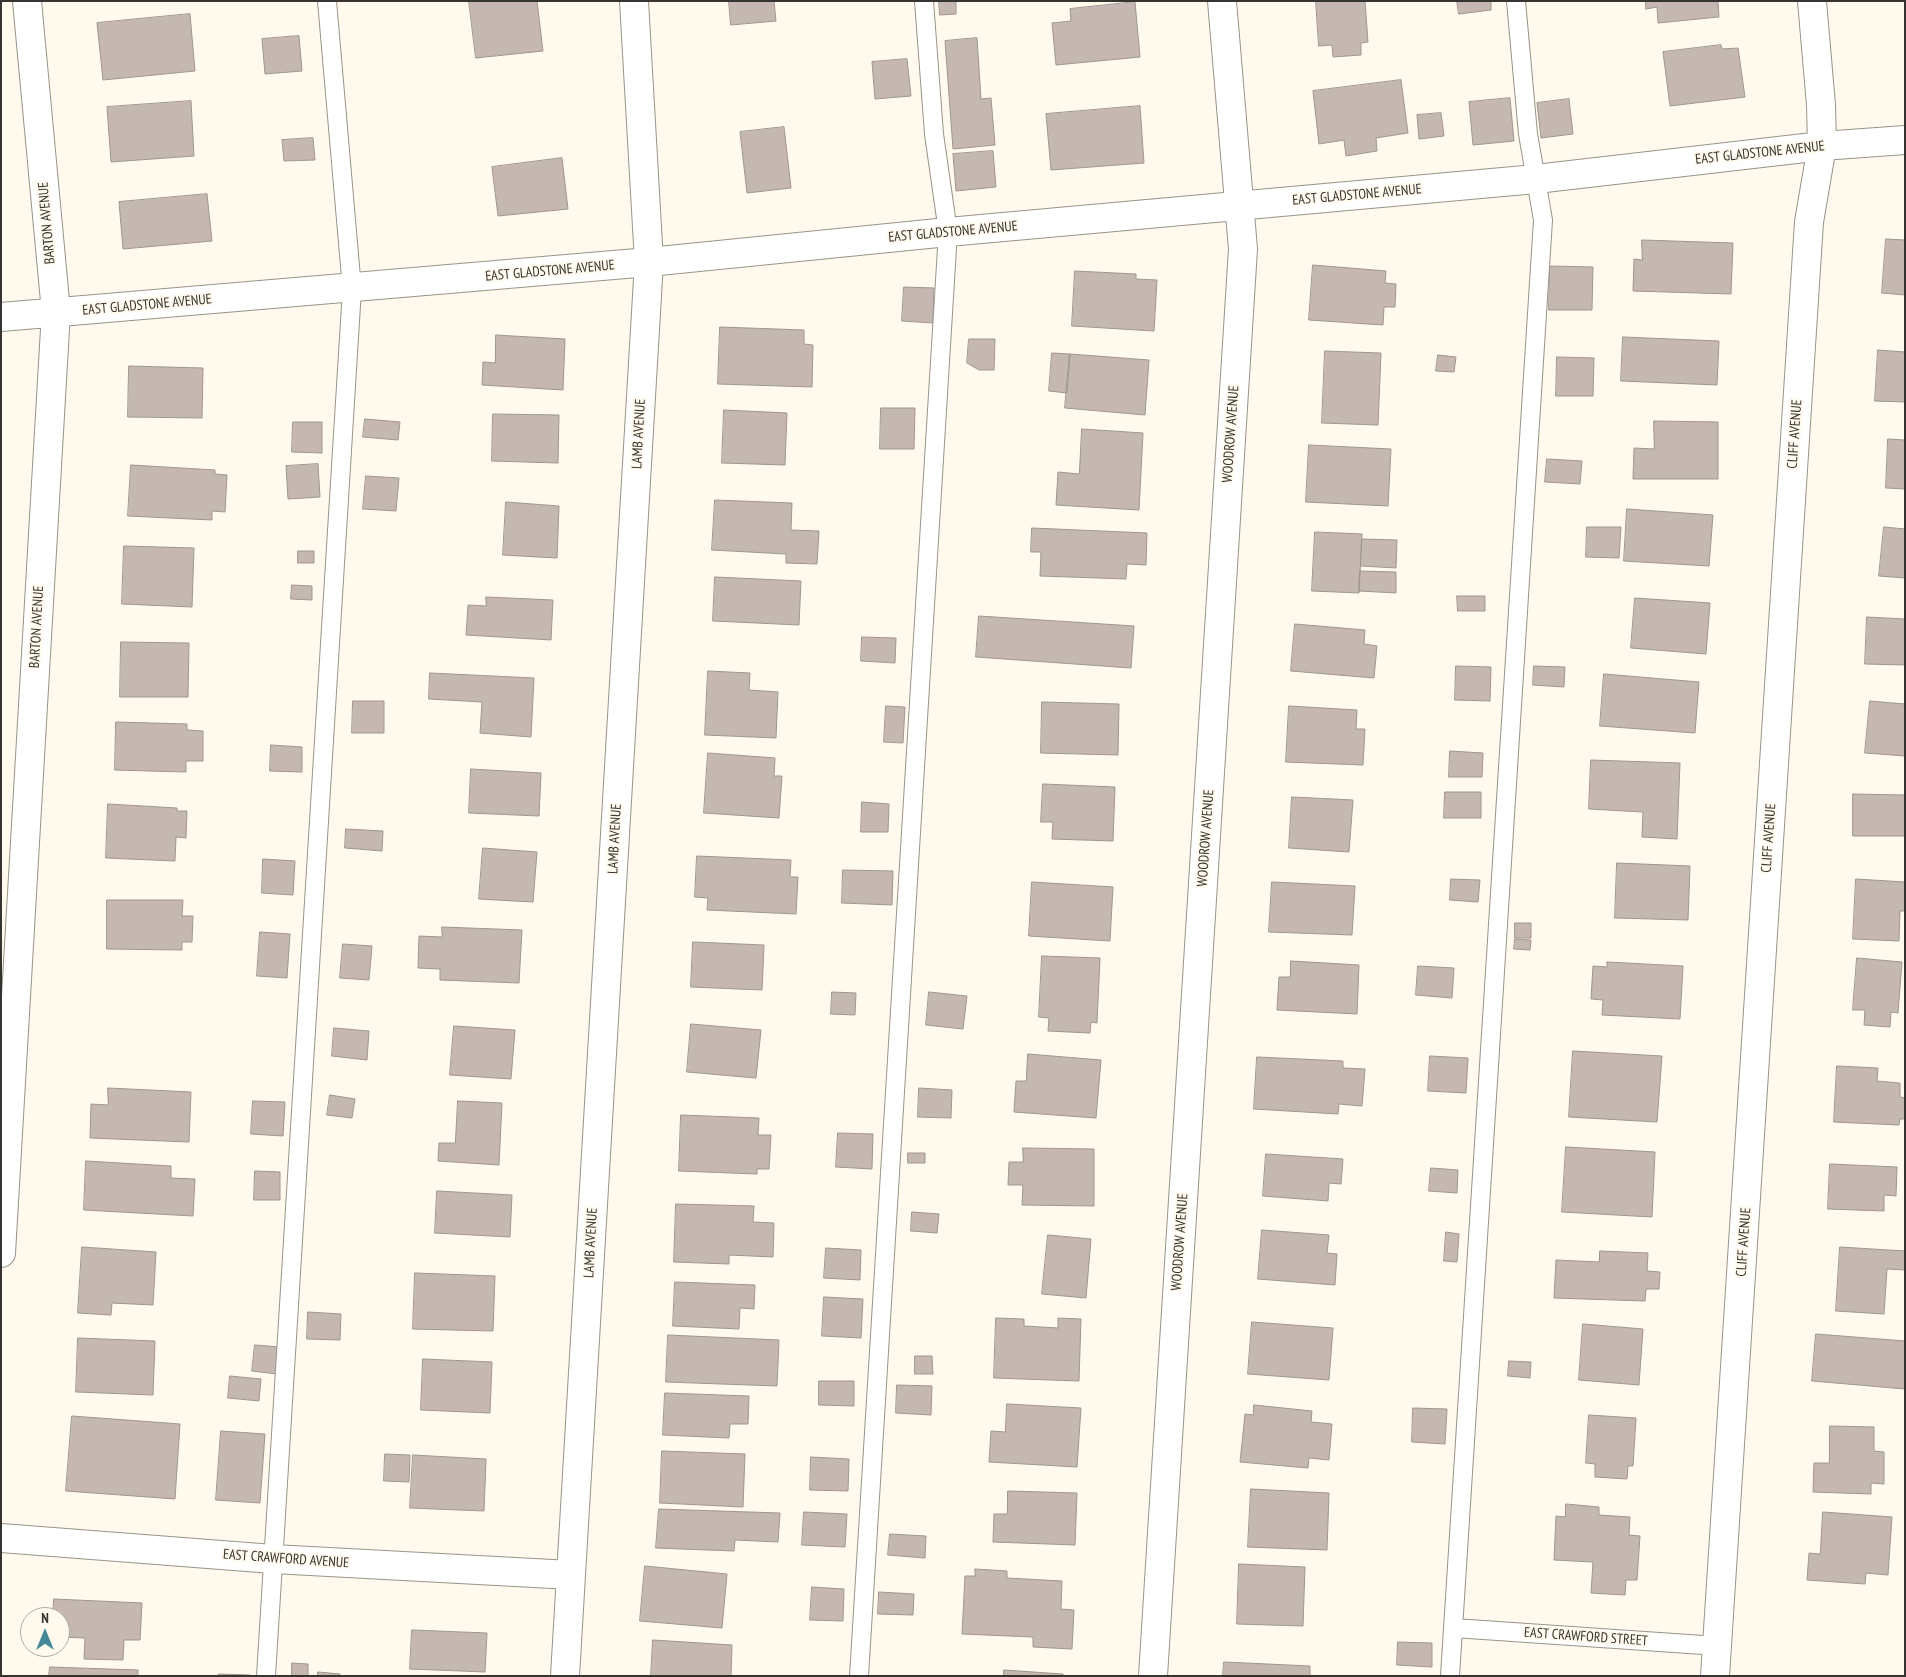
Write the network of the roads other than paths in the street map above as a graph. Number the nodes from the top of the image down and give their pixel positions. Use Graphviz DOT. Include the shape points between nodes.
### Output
graph roads {
  1 [pos="27,1"];
  2 [pos="328,1"];
  3 [pos="634,1"];
  4 [pos="924,1"];
  5 [pos="1222,1"];
  6 [pos="1516,1"];
  7 [pos="1812,1"];
  8 [pos="1905,140"];
  9 [pos="1822,146"];
  10 [pos="1536,179"];
  11 [pos="1240,205"];
  12 [pos="948,232"];
  13 [pos="649,262"];
  14 [pos="352,289"];
  15 [pos="56,312"];
  16 [pos="1,317"];
  17 [pos="1,1254"];
  18 [pos="1,1538"];
  19 [pos="273,1559"];
  20 [pos="571,1575"];
  21 [pos="1454,1628"];
  22 [pos="1718,1646"];
  23 [pos="266,1676"];
  24 [pos="564,1676"];
  25 [pos="859,1676"];
  26 [pos="1153,1676"];
  27 [pos="1450,1676"];
  28 [pos="1715,1676"];
  1 -- 15 [label="street, BARTON AVENUE"];
  2 -- 14 [label="lane"];
  3 -- 13 [label="street, LAMB AVENUE"];
  4 -- 12 [label="lane" via="934,134"];
  5 -- 11 [label="street, WOODROW AVENUE"];
  6 -- 10 [label="lane" via="1528,134"];
  7 -- 9 [label="street, CLIFF AVENUE"];
  8 -- 9 [label="street, EAST GLADSTONE AVENUE"];
  9 -- 10 [label="street, EAST GLADSTONE AVENUE"];
  9 -- 22 [label="street, CLIFF AVENUE" via="1809,222"];
  10 -- 11 [label="street, EAST GLADSTONE AVENUE"];
  10 -- 21 [label="lane" via="1543,220"];
  11 -- 12 [label="street, EAST GLADSTONE AVENUE"];
  11 -- 26 [label="street, WOODROW AVENUE" via="1242,249"];
  12 -- 13 [label="street, EAST GLADSTONE AVENUE"];
  12 -- 25 [label="lane"];
  13 -- 14 [label="street, EAST GLADSTONE AVENUE"];
  13 -- 20 [label="street, LAMB AVENUE"];
  14 -- 15 [label="street, EAST GLADSTONE AVENUE"];
  14 -- 19 [label="lane"];
  15 -- 16 [label="street, EAST GLADSTONE AVENUE"];
  15 -- 17 [label="street, BARTON AVENUE"];
  18 -- 19 [label="street, EAST CRAWFORD AVENUE"];
  19 -- 20 [label="street, EAST CRAWFORD AVENUE"];
  19 -- 23 [label="lane"];
  20 -- 24 [label="street, LAMB AVENUE"];
  21 -- 22 [label="lane, EAST CRAWFORD STREET"];
  21 -- 27 [label="lane"];
  22 -- 28 [label="street, CLIFF AVENUE"];
}
